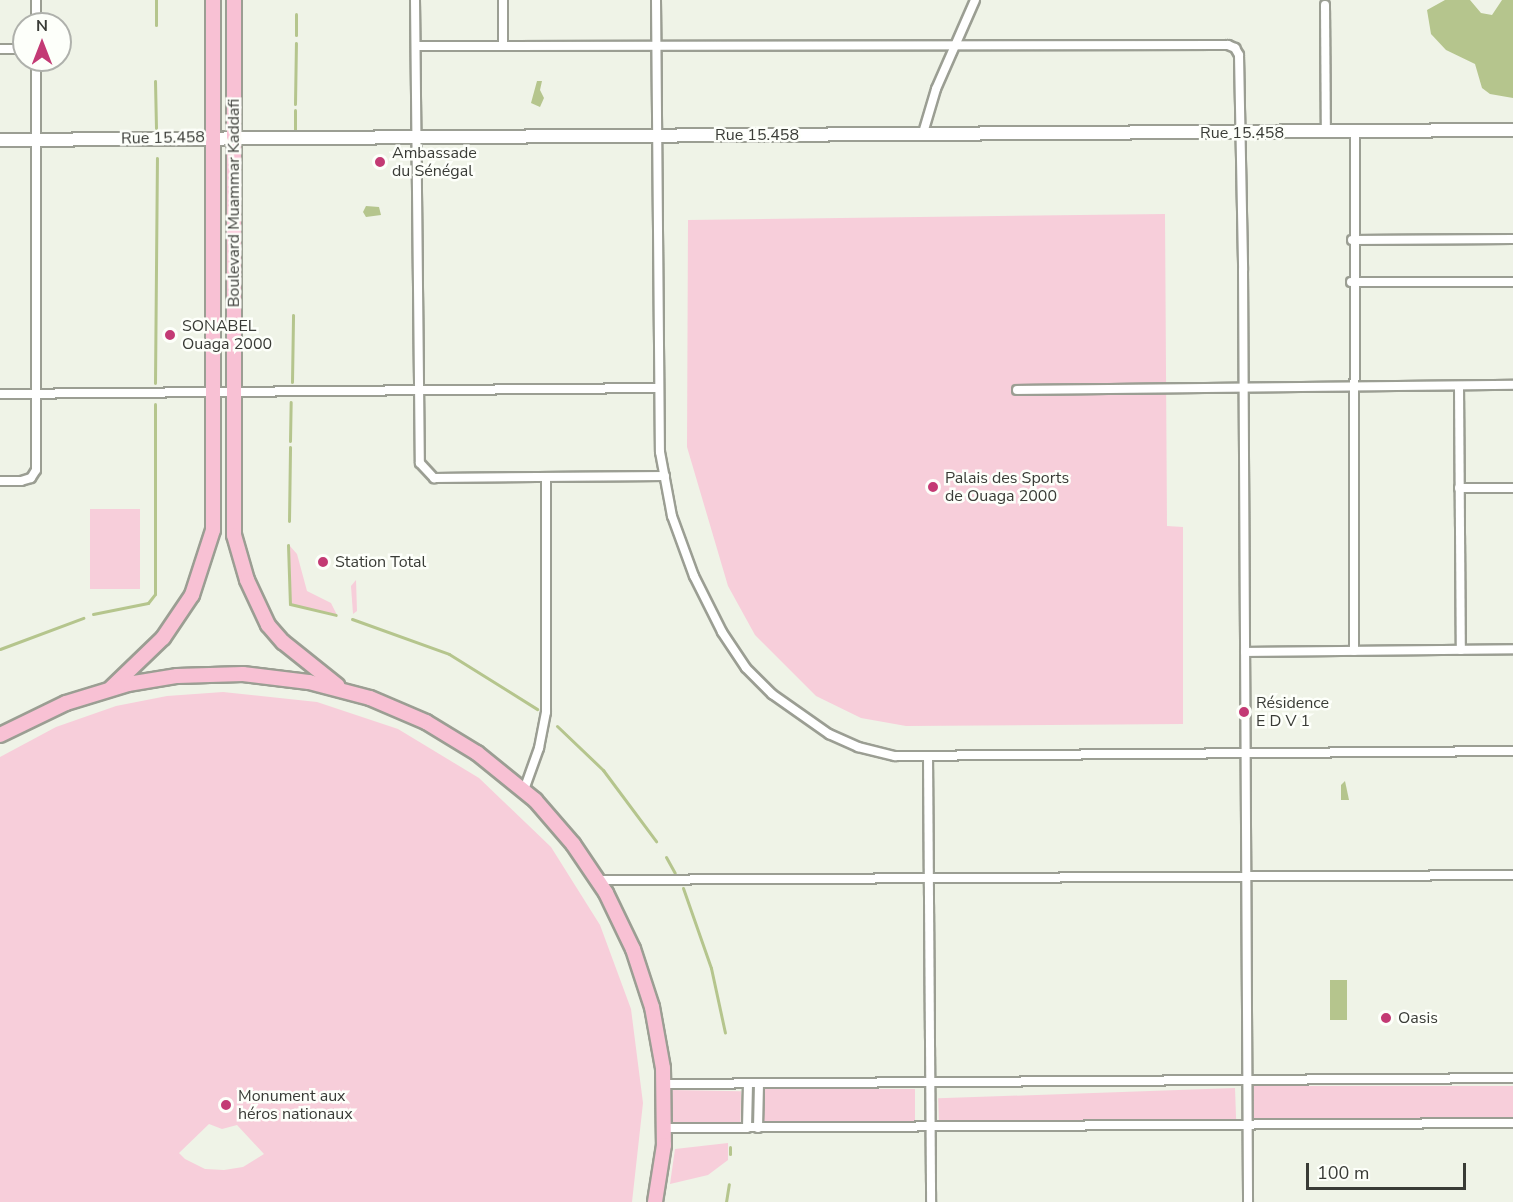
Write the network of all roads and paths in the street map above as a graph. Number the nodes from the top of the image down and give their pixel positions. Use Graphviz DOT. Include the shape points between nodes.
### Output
graph roads {
  1 [pos="213,0"];
  2 [pos="234,0"];
  3 [pos="415,0"];
  4 [pos="503,0"];
  5 [pos="656,0"];
  6 [pos="975,0"];
  7 [pos="1325,5"];
  8 [pos="954,45"];
  9 [pos="416,46"];
  10 [pos="502,46"];
  11 [pos="657,46"];
  12 [pos="36,72"];
  13 [pos="1513,130"];
  14 [pos="1240,133"];
  15 [pos="1326,133"];
  16 [pos="1355,133"];
  17 [pos="922,134"];
  18 [pos="656,136"];
  19 [pos="213,137"];
  20 [pos="234,138"];
  21 [pos="416,138"];
  22 [pos="0,140"];
  23 [pos="34,140"];
  24 [pos="1513,239"];
  25 [pos="1352,240"];
  26 [pos="1352,282"];
  27 [pos="1513,282"];
  28 [pos="1513,385"];
  29 [pos="1352,386"];
  30 [pos="1459,386"];
  31 [pos="419,387"];
  32 [pos="1243,387"];
  33 [pos="658,388"];
  34 [pos="1017,390"];
  35 [pos="213,391"];
  36 [pos="235,391"];
  37 [pos="0,394"];
  38 [pos="37,394"];
  39 [pos="665,476"];
  40 [pos="546,479"];
  41 [pos="0,481"];
  42 [pos="1459,488"];
  43 [pos="1513,488"];
  44 [pos="1513,649"];
  45 [pos="1461,650"];
  46 [pos="1354,651"];
  47 [pos="1245,652"];
  48 [pos="111,688"];
  49 [pos="342,689"];
  50 [pos="0,735"];
  51 [pos="1513,751"];
  52 [pos="1245,752"];
  53 [pos="928,756"];
  54 [pos="524,790"];
  55 [pos="1245,875"];
  56 [pos="1513,875"];
  57 [pos="929,876"];
  58 [pos="598,880"];
  59 [pos="1513,1078"];
  60 [pos="1247,1079"];
  61 [pos="930,1081"];
  62 [pos="748,1083"];
  63 [pos="759,1083"];
  64 [pos="664,1084"];
  65 [pos="1513,1123"];
  66 [pos="1247,1124"];
  67 [pos="930,1126"];
  68 [pos="664,1128"];
  69 [pos="747,1128"];
  70 [pos="758,1128"];
  71 [pos="655,1202"];
  72 [pos="931,1202"];
  73 [pos="1248,1202"];
  1 -- 19 [label="main road, Boulevard Muammar Kaddafi"];
  2 -- 20 [label="main road, Boulevard Muammar Kaddafi"];
  3 -- 9 [label="street"];
  4 -- 10 [label="street"];
  5 -- 11 [label="street"];
  6 -- 8 [label="street"];
  7 -- 15 [label="street"];
  8 -- 11 [label="street"];
  8 -- 14 [label="street" via="1228,45 1239,55"];
  8 -- 17 [label="street"];
  9 -- 10 [label="street"];
  9 -- 21 [label="street"];
  10 -- 11 [label="street"];
  11 -- 18 [label="street"];
  12 -- 23 [label="street"];
  13 -- 16 [label="main road, Rue 15.458"];
  14 -- 15 [label="main road, Rue 15.458"];
  14 -- 17 [label="main road, Rue 15.458"];
  14 -- 32 [label="street"];
  15 -- 16 [label="main road, Rue 15.458"];
  16 -- 25 [label="street"];
  17 -- 18 [label="main road, Rue 15.458"];
  18 -- 21 [label="main road, Rue 15.458"];
  18 -- 33 [label="street"];
  19 -- 20 [label="main road, Rue 15.458"];
  19 -- 23 [label="main road, Rue 15.458"];
  19 -- 35 [label="main road, Boulevard Muammar Kaddafi"];
  20 -- 21 [label="main road, Rue 15.458"];
  20 -- 36 [label="main road, Boulevard Muammar Kaddafi"];
  21 -- 31 [label="street"];
  22 -- 23 [label="main road, Rue 15.458"];
  23 -- 38 [label="street"];
  24 -- 25 [label="street"];
  25 -- 26 [label="street"];
  26 -- 27 [label="street"];
  26 -- 29 [label="street"];
  28 -- 30 [label="street"];
  29 -- 30 [label="street"];
  29 -- 32 [label="street"];
  29 -- 46 [label="street"];
  30 -- 42 [label="street"];
  31 -- 33 [label="street"];
  31 -- 36 [label="street"];
  31 -- 40 [label="street" via="420,463 425,472 434,478"];
  32 -- 34 [label="street"];
  32 -- 47 [label="street"];
  33 -- 39 [label="street"];
  35 -- 36 [label="street"];
  35 -- 38 [label="street"];
  35 -- 48 [label="main road, Boulevard Muammar Kaddafi" via="214,503 210,547 203,568 192,595 163,638"];
  36 -- 49 [label="main road, Boulevard Muammar Kaddafi" via="232,515 247,580 268,625 283,642"];
  37 -- 38 [label="street"];
  38 -- 41 [label="street" via="36,470 31,478"];
  39 -- 40 [label="street"];
  39 -- 53 [label="street" via="672,516 694,576 722,632 756,679 800,717 839,738 888,754"];
  40 -- 54 [label="street" via="546,712 539,748"];
  42 -- 43 [label="street"];
  42 -- 45 [label="street"];
  44 -- 45 [label="street"];
  45 -- 46 [label="street"];
  46 -- 47 [label="street"];
  47 -- 52 [label="street"];
  48 -- 49 [label="main road" via="160,678 226,674 293,679"];
  48 -- 50 [label="main road" via="51,709"];
  49 -- 54 [label="main road" via="439,729"];
  51 -- 52 [label="street"];
  52 -- 53 [label="street"];
  52 -- 55 [label="street"];
  53 -- 57 [label="street"];
  54 -- 58 [label="main road" via="564,833"];
  55 -- 56 [label="street"];
  55 -- 57 [label="street"];
  55 -- 60 [label="street"];
  57 -- 58 [label="street"];
  57 -- 61 [label="street"];
  58 -- 64 [label="main road" via="627,934 644,978 656,1023"];
  59 -- 60 [label="street"];
  60 -- 61 [label="street"];
  60 -- 66 [label="street"];
  61 -- 63 [label="street"];
  61 -- 67 [label="street"];
  62 -- 63 [label="street"];
  62 -- 64 [label="street"];
  62 -- 69 [label="street"];
  63 -- 70 [label="street"];
  64 -- 68 [label="main road"];
  65 -- 66 [label="street"];
  66 -- 67 [label="street"];
  66 -- 73 [label="street"];
  67 -- 70 [label="street"];
  67 -- 72 [label="street"];
  68 -- 69 [label="street"];
  68 -- 71 [label="main road"];
  69 -- 70 [label="street"];
}
